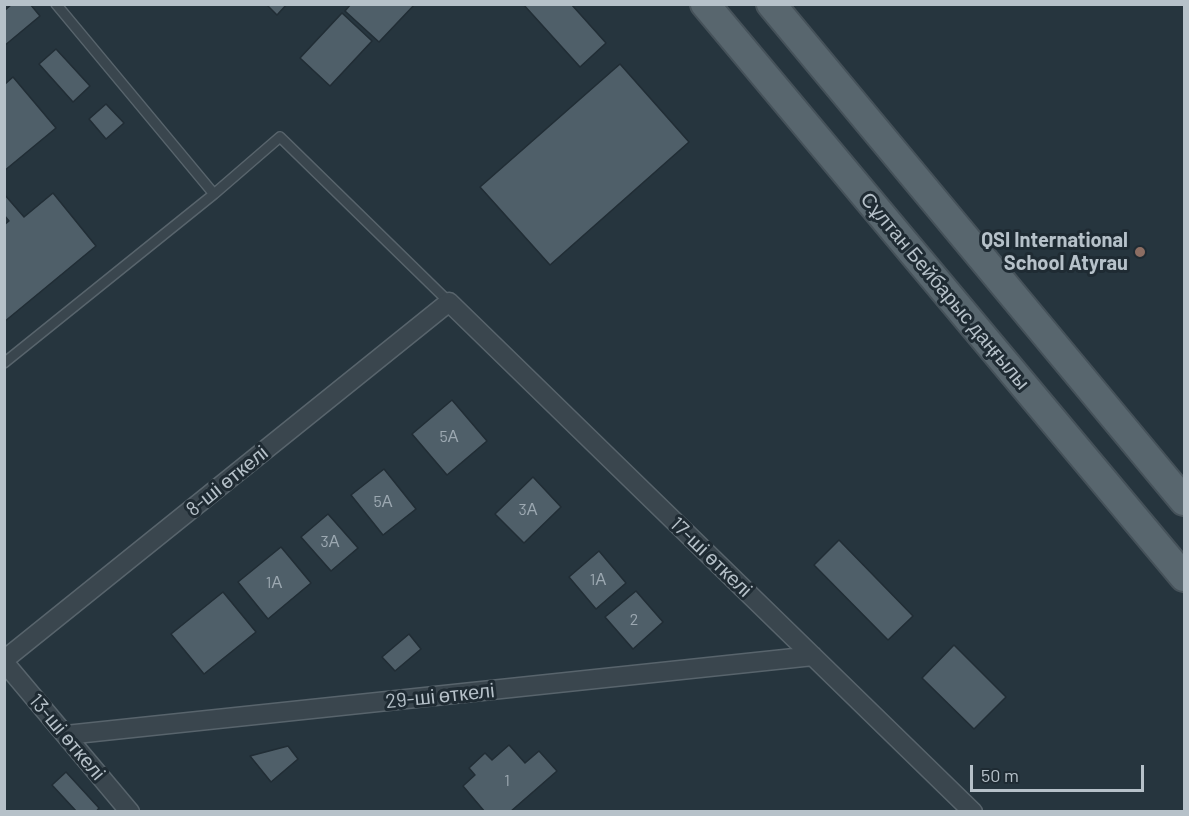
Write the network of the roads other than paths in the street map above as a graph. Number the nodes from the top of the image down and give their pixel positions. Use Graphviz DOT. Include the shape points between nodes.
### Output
graph roads {
  1 [pos="56,4"];
  2 [pos="705,4"];
  3 [pos="771,4"];
  4 [pos="214,194"];
  5 [pos="449,302"];
  6 [pos="4,363"];
  7 [pos="1185,501"];
  8 [pos="1185,577"];
  9 [pos="813,656"];
  10 [pos="4,661"];
  11 [pos="66,735"];
  12 [pos="130,812"];
  13 [pos="973,812"];
  1 -- 4 [label="lane"];
  2 -- 8 [label="main road, Сұлтан Бейбарыс даңғылы"];
  3 -- 7 [label="main road"];
  4 -- 5 [label="lane" via="280,137"];
  4 -- 6 [label="lane"];
  5 -- 9 [label="street, 17-ші өткелі"];
  5 -- 10 [label="street, 8-ші өткелі"];
  9 -- 11 [label="street, 29-ші өткелі"];
  9 -- 13 [label="street, 17-ші өткелі"];
  10 -- 11 [label="street, 13-ші өткелі"];
  11 -- 12 [label="street, 13-ші өткелі"];
}
